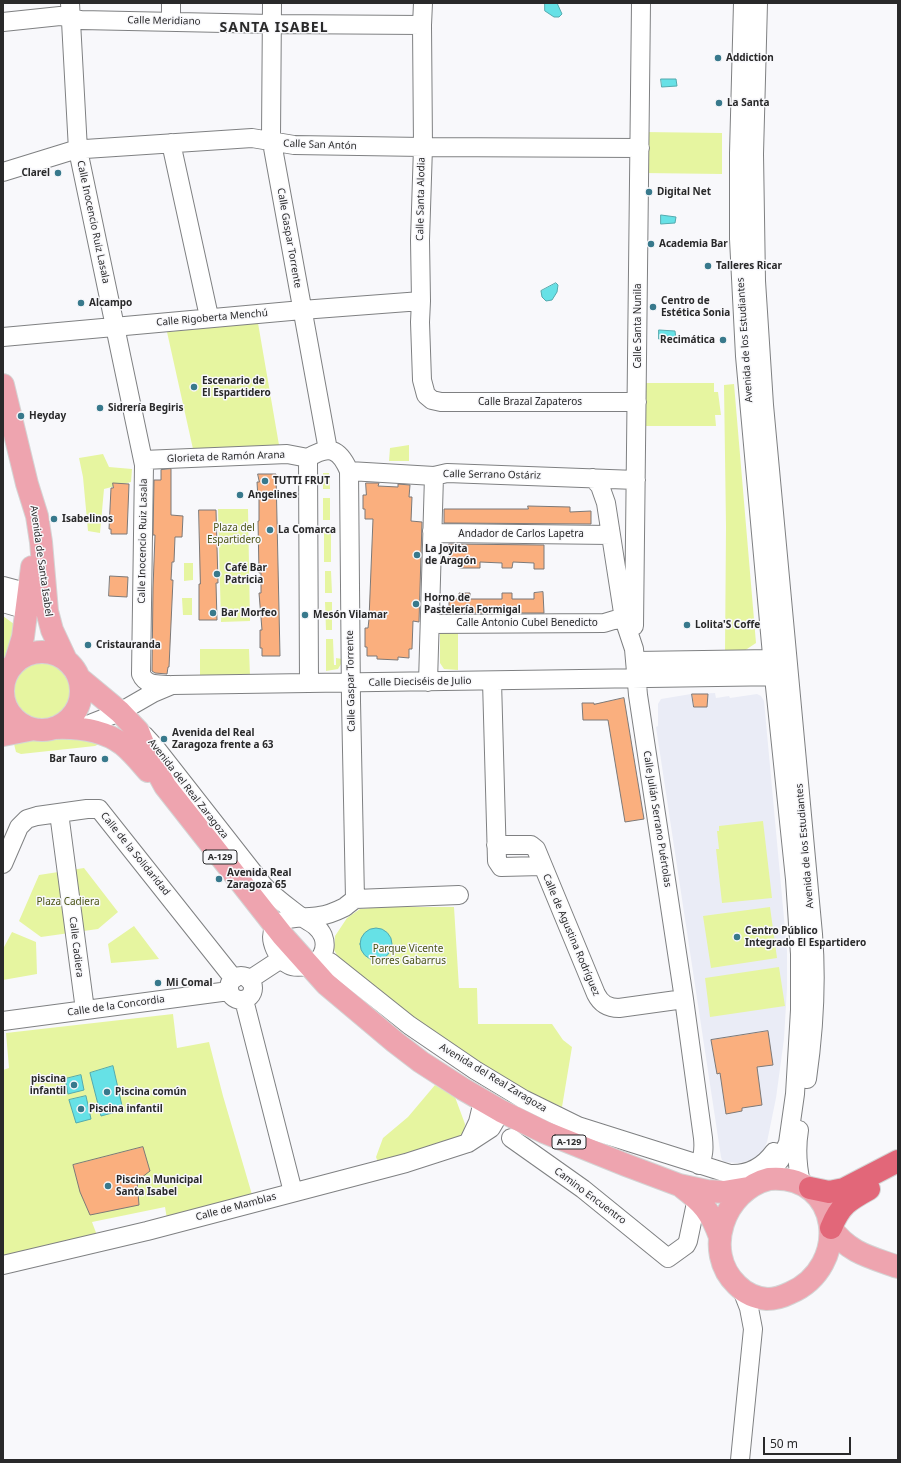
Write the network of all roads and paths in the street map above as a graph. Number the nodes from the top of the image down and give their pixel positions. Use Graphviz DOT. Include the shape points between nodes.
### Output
graph roads {
  1 [pos="171,3"];
  2 [pos="272,3"];
  3 [pos="423,3"];
  4 [pos="641,3"];
  5 [pos="743,3"];
  6 [pos="758,3"];
  7 [pos="71,11"];
  8 [pos="171,21"];
  9 [pos="3,22"];
  10 [pos="272,24"];
  11 [pos="422,24"];
  12 [pos="271,142"];
  13 [pos="172,143"];
  14 [pos="423,147"];
  15 [pos="640,148"];
  16 [pos="78,150"];
  17 [pos="3,172"];
  18 [pos="421,301"];
  19 [pos="302,310"];
  20 [pos="208,312"];
  21 [pos="116,327"];
  22 [pos="3,337"];
  23 [pos="3,385"];
  24 [pos="426,395"];
  25 [pos="637,402"];
  26 [pos="328,450"];
  27 [pos="308,458"];
  28 [pos="143,460"];
  29 [pos="349,471"];
  30 [pos="434,476"];
  31 [pos="593,478"];
  32 [pos="636,480"];
  33 [pos="27,484"];
  34 [pos="432,531"];
  35 [pos="611,535"];
  36 [pos="3,586"];
  37 [pos="28,601"];
  38 [pos="3,603"];
  39 [pos="624,619"];
  40 [pos="430,624"];
  41 [pos="634,655"];
  42 [pos="772,659"];
  43 [pos="66,660"];
  44 [pos="8,674"];
  45 [pos="782,676"];
  46 [pos="79,678"];
  47 [pos="636,679"];
  48 [pos="492,681"];
  49 [pos="428,682"];
  50 [pos="309,683"];
  51 [pos="350,683"];
  52 [pos="172,685"];
  53 [pos="120,712"];
  54 [pos="77,728"];
  55 [pos="44,729"];
  56 [pos="138,731"];
  57 [pos="3,735"];
  58 [pos="165,786"];
  59 [pos="59,813"];
  60 [pos="3,864"];
  61 [pos="459,895"];
  62 [pos="350,903"];
  63 [pos="302,918"];
  64 [pos="275,927"];
  65 [pos="322,954"];
  66 [pos="281,959"];
  67 [pos="239,987"];
  68 [pos="684,999"];
  69 [pos="85,1010"];
  70 [pos="3,1021"];
  71 [pos="492,1106"];
  72 [pos="510,1138"];
  73 [pos="898,1161"];
  74 [pos="699,1165"];
  75 [pos="898,1174"];
  76 [pos="758,1177"];
  77 [pos="679,1185"];
  78 [pos="805,1186"];
  79 [pos="293,1192"];
  80 [pos="697,1198"];
  81 [pos="831,1228"];
  82 [pos="720,1237"];
  83 [pos="863,1255"];
  84 [pos="3,1265"];
  85 [pos="822,1266"];
  86 [pos="898,1267"];
  87 [pos="742,1290"];
  88 [pos="775,1298"];
  89 [pos="753,1329"];
  90 [pos="740,1460"];
  1 -- 8 [label="street"];
  2 -- 10 [label="street, Calle Gaspar Torrente"];
  3 -- 11 [label="street, Calle Santa Alodia"];
  4 -- 15 [label="street, Calle Santa Nunila"];
  5 -- 42 [label="street, Avenida de los Estudiantes" via="739,153 740,262 745,356"];
  6 -- 45 [label="street, Avenida de los Estudiantes" via="754,154 756,281"];
  7 -- 8 [label="street, Calle Meridiano" via="81,20"];
  7 -- 9 [label="street, Calle Meridiano" via="60,16"];
  7 -- 16 [label="street, Calle Inocencio Ruiz Lasala"];
  8 -- 10 [label="street, Calle Meridiano"];
  10 -- 11 [label="street, Calle Meridiano"];
  10 -- 12 [label="street, Calle Gaspar Torrente"];
  11 -- 14 [label="street, Calle Santa Alodia"];
  12 -- 13 [label="street, Calle San Antón" via="252,138"];
  12 -- 14 [label="street, Calle San Antón" via="290,145"];
  12 -- 19 [label="street, Calle Gaspar Torrente"];
  13 -- 16 [label="street, Calle San Antón"];
  13 -- 20 [label="street"];
  14 -- 15 [label="street, Calle San Antón"];
  14 -- 18 [label="street, Calle Santa Alodia"];
  15 -- 25 [label="street, Calle Santa Nunila"];
  16 -- 17 [label="street, Calle San Antón"];
  16 -- 21 [label="street, Calle Inocencio Ruiz Lasala"];
  18 -- 19 [label="street, Calle Rigoberta Menchú"];
  18 -- 24 [label="street, Calle Santa Alodia" via="422,380"];
  19 -- 21 [label="street, Calle Rigoberta Menchú"];
  19 -- 26 [label="street, Calle Gaspar Torrente"];
  21 -- 22 [label="street, Calle Rigoberta Menchú"];
  21 -- 28 [label="street, Calle Inocencio Ruiz Lasala"];
  23 -- 33 [label="main road, Avenida de Santa Isabel"];
  24 -- 25 [label="street, Calle Brazal Zapateros" via="441,402"];
  25 -- 32 [label="street, Calle Santa Nunila"];
  26 -- 27 [label="street"];
  26 -- 29 [label="street" via="338,453"];
  27 -- 28 [label="street, Glorieta de Ramón Arana" via="287,454"];
  27 -- 50 [label="street"];
  28 -- 52 [label="street, Calle Inocencio Ruiz Lasala" via="141,674 144,681"];
  29 -- 30 [label="street, Calle Serrano Ostáriz"];
  29 -- 51 [label="street, Calle Gaspar Torrente"];
  30 -- 31 [label="street, Calle Serrano Ostáriz" via="447,473"];
  30 -- 34 [label="street"];
  31 -- 32 [label="street, Calle Serrano Ostáriz"];
  31 -- 35 [label="street, Calle Julián Serrano Puértolas" via="603,492"];
  32 -- 41 [label="street, Calle Santa Nunila"];
  33 -- 37 [label="main road, Avenida de Santa Isabel" via="33,556"];
  33 -- 43 [label="main road, Avenida de Santa Isabel" via="37,516 41,542 46,611"];
  34 -- 35 [label="street, Andador de Carlos Lapetra" via="439,534"];
  34 -- 40 [label="street"];
  35 -- 39 [label="street, Calle Julián Serrano Puértolas"];
  36 -- 37 [label="street"];
  37 -- 38 [label="street"];
  37 -- 44 [label="main road, Avenida de Santa Isabel" via="23,637"];
  39 -- 40 [label="street, Calle Antonio Cubel Benedicto" via="604,623"];
  39 -- 41 [label="street, Calle Julián Serrano Puértolas"];
  40 -- 49 [label="street"];
  41 -- 42 [label="street"];
  41 -- 47 [label="street, Calle Julián Serrano Puértolas"];
  42 -- 45 [label="street, Avenida de los Estudiantes"];
  43 -- 44 [label="main road" via="55,654 43,652 27,655"];
  43 -- 46 [label="main road"];
  44 -- 55 [label="main road" via="3,694 6,706 13,717 23,724"];
  45 -- 47 [label="street, Calle Dieciséis de Julio"];
  45 -- 76 [label="street, Avenida de los Estudiantes" via="800,954 800,1010 795,1094 788,1143 780,1160"];
  45 -- 78 [label="street, Avenida de los Estudiantes" via="816,977 808,1073 798,1138 798,1162"];
  46 -- 53 [label="main road, Avenida del Real Zaragoza / A-129"];
  46 -- 55 [label="main road" via="81,694 72,716 63,723"];
  47 -- 48 [label="street, Calle Dieciséis de Julio"];
  47 -- 68 [label="street, Calle Julián Serrano Puértolas"];
  48 -- 49 [label="street, Calle Dieciséis de Julio"];
  48 -- 68 [label="street, Calle de Agustina Rodríguez" via="496,845 531,845 536,849 600,1001 607,1006 619,1008"];
  49 -- 51 [label="street, Calle Dieciséis de Julio"];
  50 -- 51 [label="street, Calle Dieciséis de Julio"];
  50 -- 52 [label="street, Calle Dieciséis de Julio"];
  51 -- 62 [label="street, Calle Gaspar Torrente"];
  52 -- 53 [label="street, Calle Dieciséis de Julio" via="152,693"];
  53 -- 54 [label="street, Calle Dieciséis de Julio"];
  53 -- 56 [label="main road, Avenida del Real Zaragoza / A-129"];
  54 -- 55 [label="main road, Avenida del Real Zaragoza / A-129"];
  54 -- 58 [label="main road, Avenida del Real Zaragoza / A-129" via="102,734 123,745"];
  55 -- 57 [label="main road"];
  56 -- 58 [label="main road, Avenida del Real Zaragoza / A-129"];
  56 -- 63 [label="street, Avenida del Real Zaragoza" via="155,747 263,885"];
  58 -- 64 [label="main road, Avenida del Real Zaragoza / A-129"];
  59 -- 60 [label="street, Calle de la Solidaridad" via="31,817 22,823"];
  59 -- 67 [label="street, Calle de la Solidaridad" via="99,809"];
  59 -- 69 [label="street, Calle Cadiera"];
  61 -- 62 [label="street"];
  62 -- 63 [label="street" via="325,915"];
  62 -- 65 [label="street"];
  63 -- 64 [label="street" via="286,920"];
  63 -- 65 [label="street, Avenida del Real Zaragoza" via="316,926"];
  64 -- 65 [label="main road, Avenida del Real Zaragoza / A-129"];
  64 -- 66 [label="street" via="272,933 273,942"];
  65 -- 66 [label="street" via="292,966"];
  65 -- 71 [label="main road, Avenida del Real Zaragoza / A-129" via="326,984 421,1062"];
  65 -- 74 [label="street, Avenida del Real Zaragoza" via="409,1025 475,1070 524,1099 578,1126"];
  66 -- 67 [label="street, Calle de la Concordia"];
  67 -- 69 [label="street, Calle de la Concordia"];
  67 -- 79 [label="street, Calle de la Solidaridad"];
  68 -- 74 [label="street, Calle Julián Serrano Puértolas" via="704,1149"];
  69 -- 70 [label="street, Calle de la Concordia"];
  71 -- 77 [label="main road, Avenida del Real Zaragoza / A-129" via="544,1132"];
  71 -- 79 [label="street, Calle de Mamblas" via="478,1122 468,1143"];
  72 -- 80 [label="street, Camino Encuentro" via="583,1189 668,1258 688,1241"];
  73 -- 78 [label="highway" via="844,1189 830,1192"];
  74 -- 76 [label="street, Avenida del Real Zaragoza" via="723,1173 738,1174 752,1171"];
  75 -- 81 [label="highway" via="845,1203"];
  76 -- 77 [label="main road, Avenida del Real Zaragoza / A-129" via="724,1192"];
  76 -- 78 [label="main road, A-129" via="788,1179"];
  76 -- 82 [label="main road, A-129" via="729,1210"];
  77 -- 80 [label="main road, Avenida del Real Zaragoza / A-129"];
  78 -- 81 [label="main road, A-129" via="818,1196 823,1204"];
  79 -- 84 [label="street, Calle de Mamblas" via="147,1231"];
  80 -- 82 [label="main road, Avenida del Real Zaragoza / A-129" via="709,1211"];
  81 -- 83 [label="main road, A-129" via="839,1239"];
  81 -- 85 [label="main road, A-129" via="830,1246"];
  82 -- 87 [label="main road, A-129" via="724,1267"];
  83 -- 85 [label="main road, A-129" via="840,1256"];
  83 -- 86 [label="main road, A-129"];
  85 -- 88 [label="main road, A-129" via="807,1284"];
  87 -- 88 [label="main road, A-129" via="759,1298"];
  87 -- 89 [label="street"];
  88 -- 89 [label="street"];
  89 -- 90 [label="street"];
}
